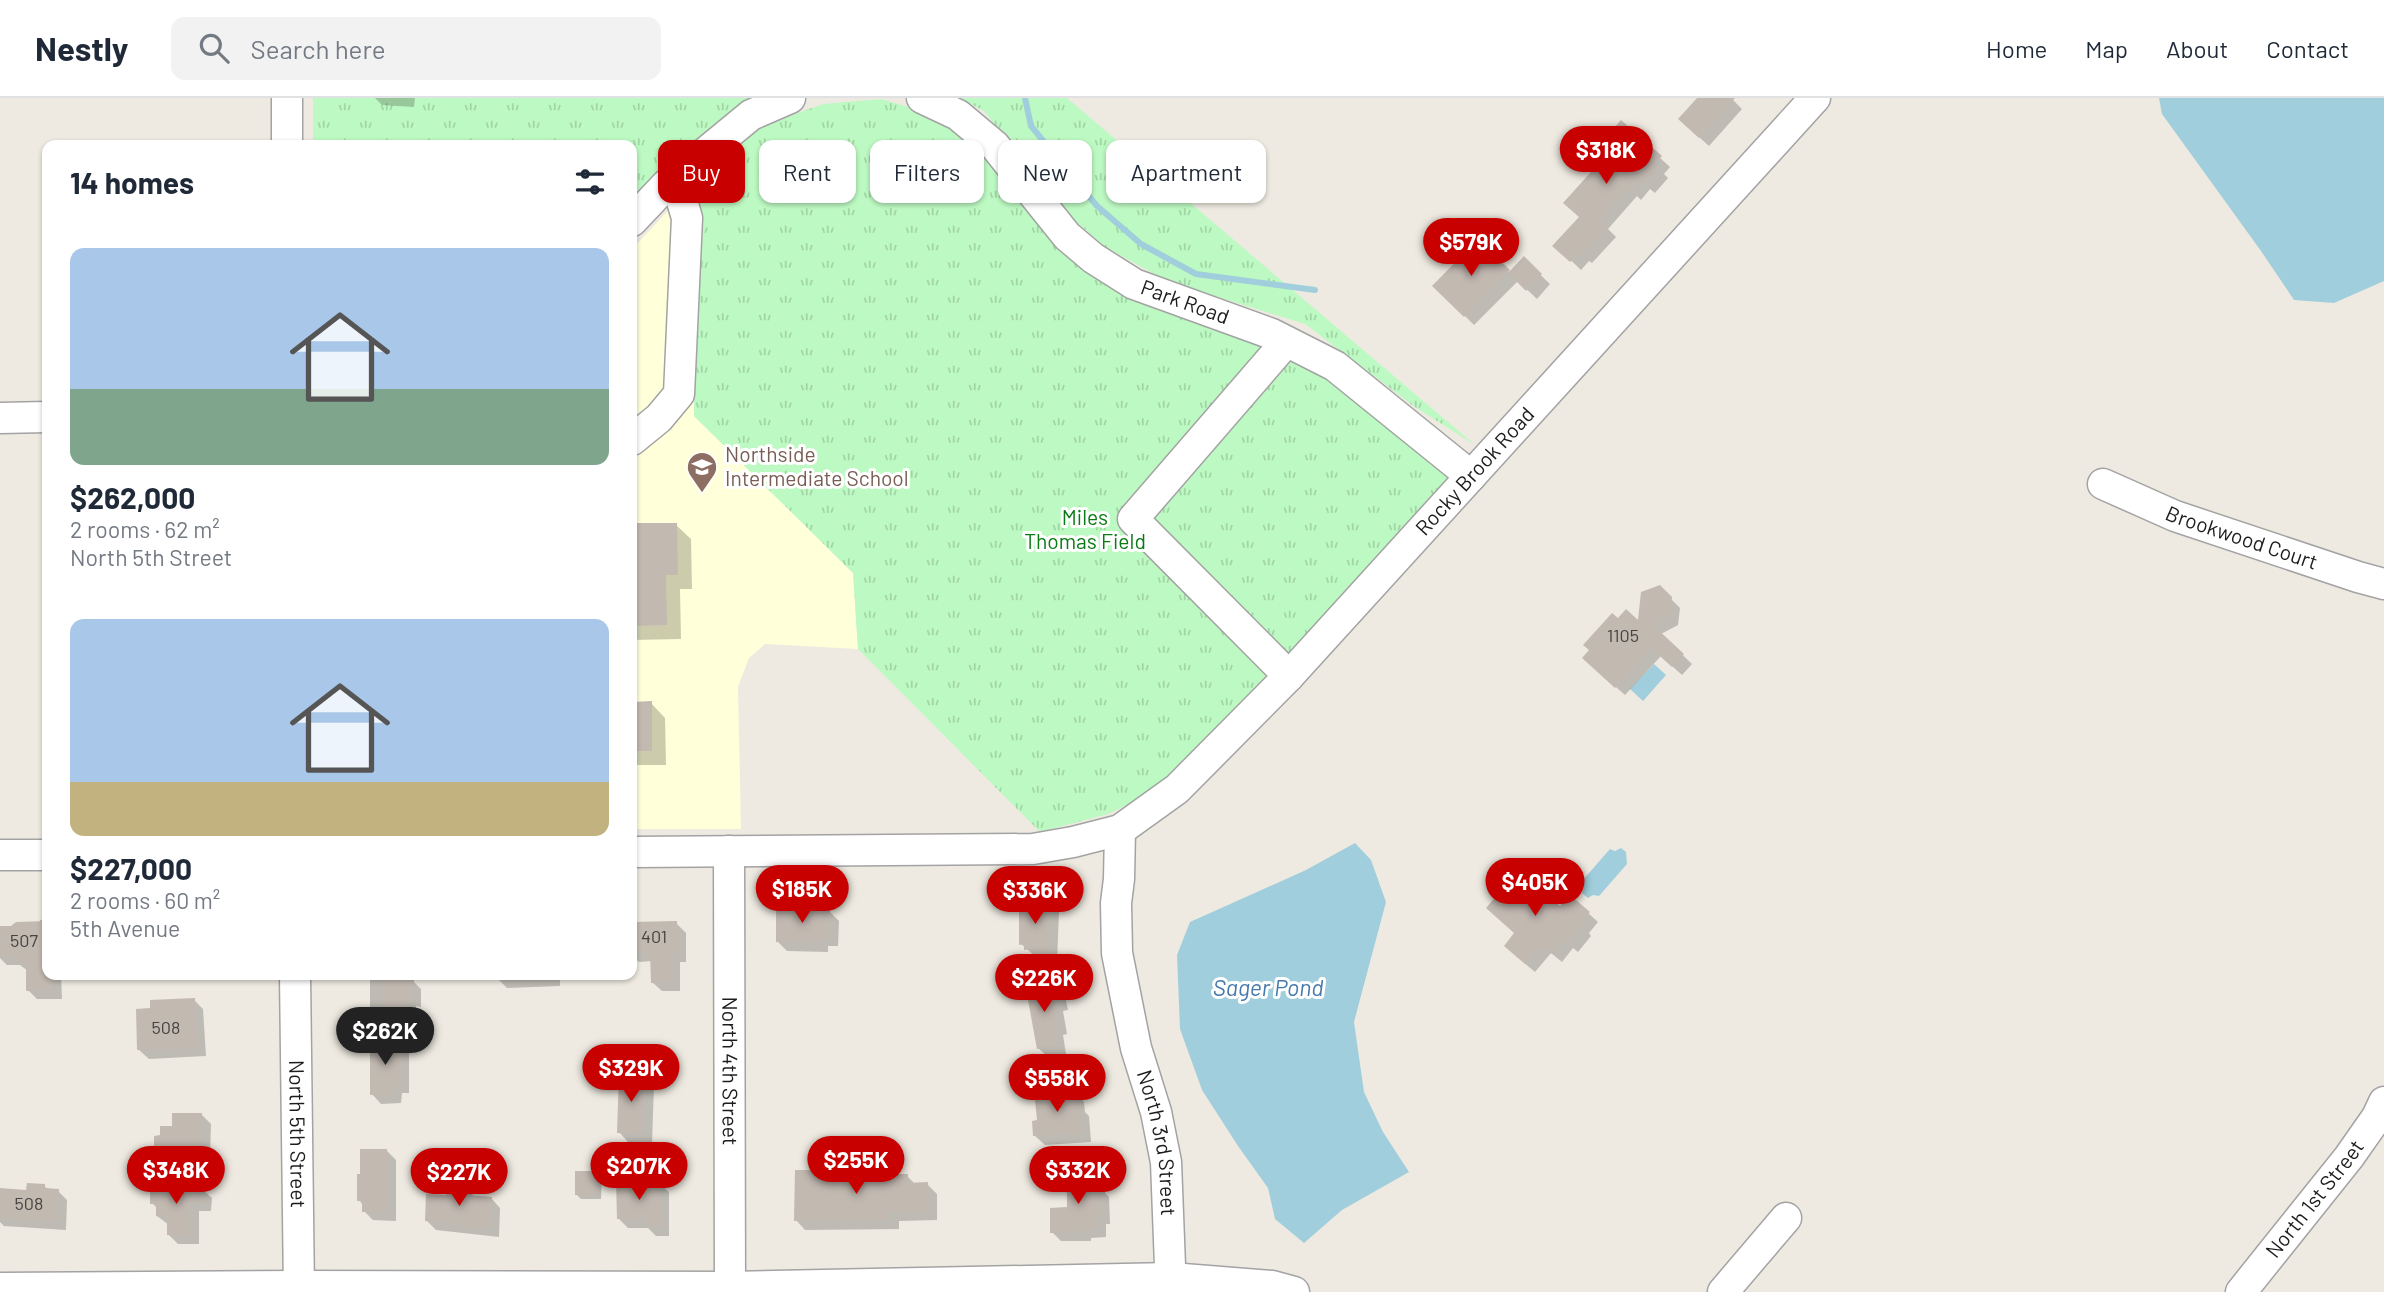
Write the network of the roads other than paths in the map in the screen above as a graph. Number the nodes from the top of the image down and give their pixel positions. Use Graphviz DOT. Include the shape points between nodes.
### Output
graph roads {
  1 [pos="287,98"];
  2 [pos="790,98"];
  3 [pos="922,98"];
  4 [pos="1815,98"];
  5 [pos="287,140"];
  6 [pos="721,140"];
  7 [pos="658,195"];
  8 [pos="683,203"];
  9 [pos="637,216"];
  10 [pos="1286,342"];
  11 [pos="42,417"];
  12 [pos="0,418"];
  13 [pos="637,436"];
  14 [pos="1471,476"];
  15 [pos="2103,484"];
  16 [pos="2384,584"];
  17 [pos="1289,676"];
  18 [pos="1120,830"];
  19 [pos="730,851"];
  20 [pos="637,852"];
  21 [pos="0,855"];
  22 [pos="42,855"];
  23 [pos="295,980"];
  24 [pos="2384,1102"];
  25 [pos="1786,1218"];
  26 [pos="1171,1285"];
  27 [pos="0,1288"];
  28 [pos="299,1289"];
  29 [pos="730,1290"];
  30 [pos="1294,1292"];
  31 [pos="1723,1292"];
  32 [pos="2241,1292"];
  1 -- 5 [label="street"];
  2 -- 6 [label="street" via="751,115"];
  3 -- 10 [label="street, Park Road" via="958,115 995,146 1067,236 1093,258 1135,284"];
  4 -- 14 [label="street, Rocky Brook Road"];
  7 -- 9 [label="street"];
  8 -- 13 [label="street" via="687,218 679,394"];
  10 -- 14 [label="street, Park Road" via="1335,366"];
  10 -- 17 [label="street" via="1133,519"];
  11 -- 12 [label="street"];
  14 -- 17 [label="street, Rocky Brook Road"];
  15 -- 16 [label="street, Brookwood Court" via="2175,516"];
  17 -- 18 [label="street, Rocky Brook Road" via="1177,789"];
  18 -- 19 [label="street" via="1033,849"];
  18 -- 26 [label="street, North 3rd Street" via="1117,953 1166,1162"];
  19 -- 20 [label="street"];
  19 -- 29 [label="street, North 4th Street"];
  21 -- 22 [label="street"];
  23 -- 28 [label="street, North 5th Street"];
  24 -- 32 [label="street, North 1st Street" via="2348,1157"];
  25 -- 31 [label="street"];
  26 -- 29 [label="street"];
  26 -- 30 [label="street" via="1272,1286"];
  27 -- 28 [label="street"];
  28 -- 29 [label="street"];
}
